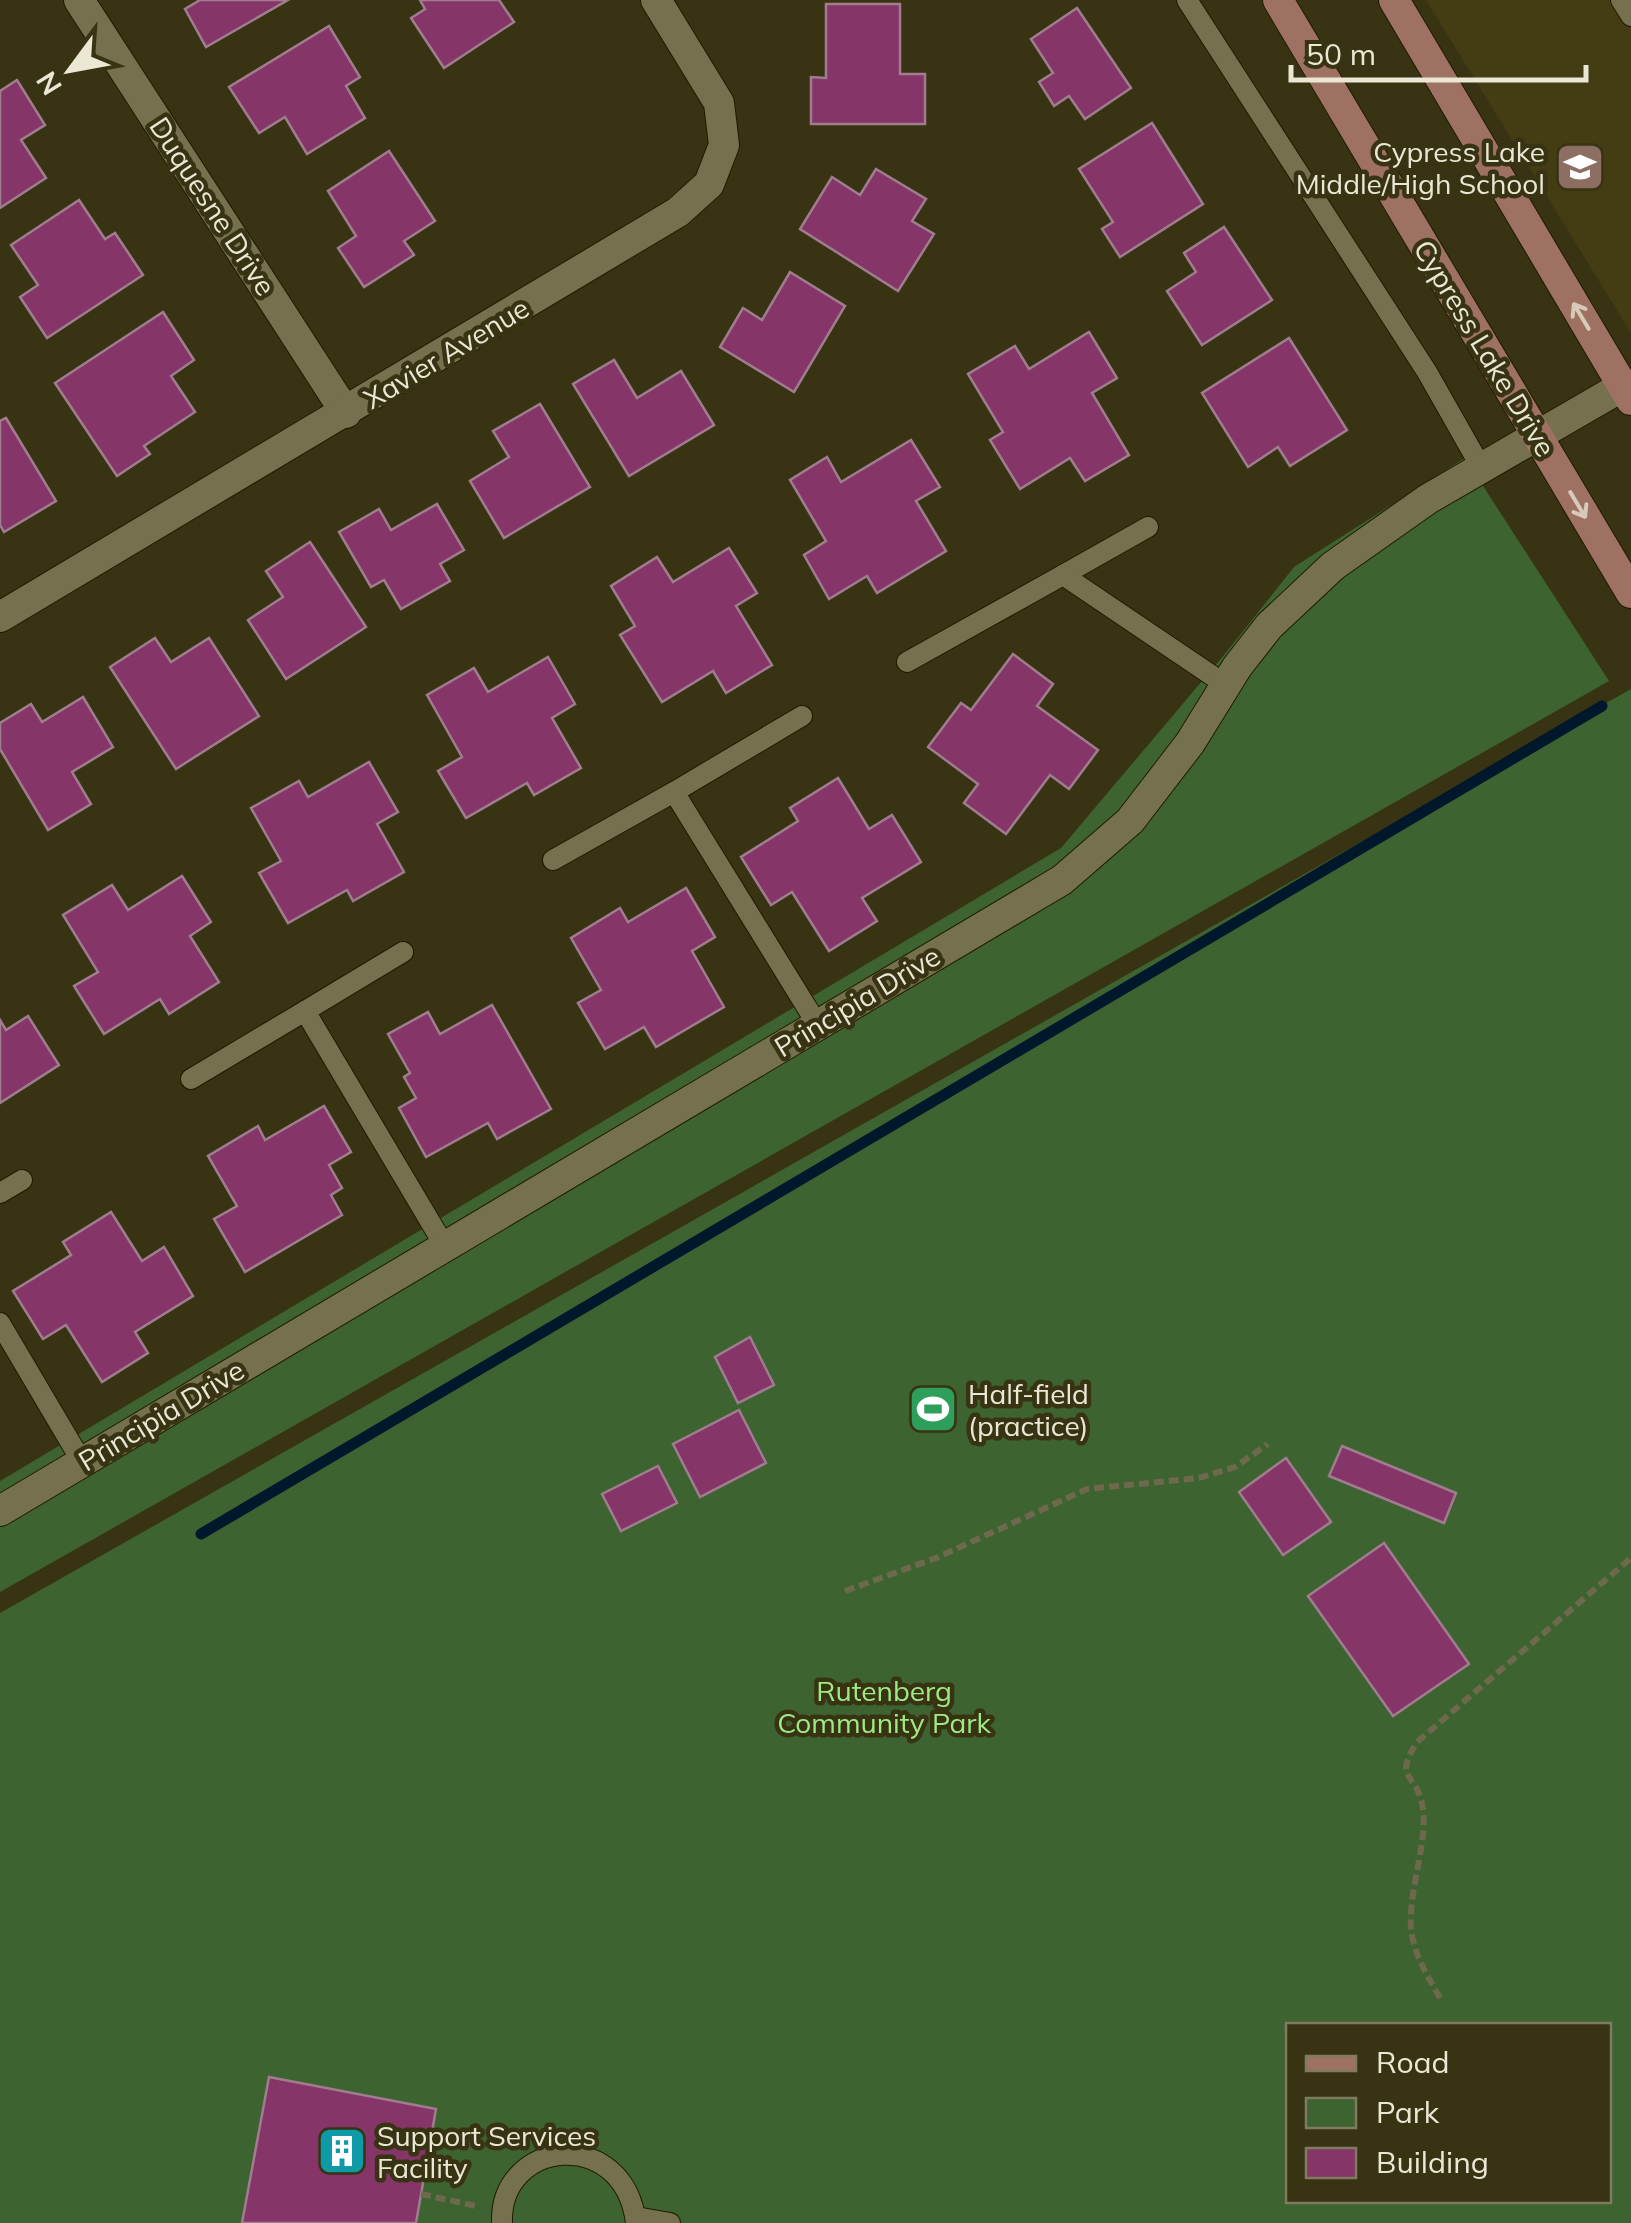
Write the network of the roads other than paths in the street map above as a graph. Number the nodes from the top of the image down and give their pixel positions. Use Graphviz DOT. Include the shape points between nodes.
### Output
graph roads {
  1 [pos="79,0"];
  2 [pos="656,0"];
  3 [pos="1187,0"];
  4 [pos="1278,0"];
  5 [pos="1394,0"];
  6 [pos="1621,0"];
  7 [pos="1631,16"];
  8 [pos="1628,389"];
  9 [pos="346,413"];
  10 [pos="1537,436"];
  11 [pos="1482,469"];
  12 [pos="1148,526"];
  13 [pos="1063,574"];
  14 [pos="1631,593"];
  15 [pos="0,617"];
  16 [pos="906,662"];
  17 [pos="1226,686"];
  18 [pos="802,716"];
  19 [pos="674,792"];
  20 [pos="554,860"];
  21 [pos="403,952"];
  22 [pos="305,1011"];
  23 [pos="817,1024"];
  24 [pos="191,1079"];
  25 [pos="22,1180"];
  26 [pos="0,1193"];
  27 [pos="444,1245"];
  28 [pos="0,1323"];
  29 [pos="82,1462"];
  30 [pos="0,1511"];
  31 [pos="502,2217"];
  32 [pos="636,2220"];
  33 [pos="670,2223"];
  1 -- 9 [label="street, Duquesne Drive"];
  2 -- 9 [label="street, Xavier Avenue" via="719,103 724,145 710,184 678,212"];
  3 -- 11 [label="lane" via="1427,372"];
  4 -- 10 [label="main road, Cypress Lake Drive"];
  8 -- 5 [label="main road, one-way"];
  6 -- 7 [label="lane"];
  8 -- 10 [label="street, Principia Drive"];
  9 -- 15 [label="street, Xavier Avenue"];
  10 -- 11 [label="street, Principia Drive"];
  10 -- 14 [label="main road, Cypress Lake Drive, one-way"];
  11 -- 17 [label="street, Principia Drive" via="1333,566 1269,626"];
  12 -- 13 [label="lane"];
  13 -- 16 [label="lane"];
  13 -- 17 [label="lane"];
  17 -- 23 [label="street, Principia Drive" via="1162,784 1097,853"];
  18 -- 19 [label="lane"];
  19 -- 20 [label="lane"];
  19 -- 23 [label="lane"];
  21 -- 22 [label="lane"];
  22 -- 24 [label="lane"];
  22 -- 27 [label="lane"];
  23 -- 27 [label="street, Principia Drive"];
  25 -- 26 [label="lane"];
  27 -- 29 [label="street, Principia Drive"];
  28 -- 29 [label="lane"];
  29 -- 30 [label="street, Principia Drive"];
  31 -- 32 [label="lane" via="523,2171 566,2154 610,2168 634,2201"];
  32 -- 33 [label="lane"];
}
